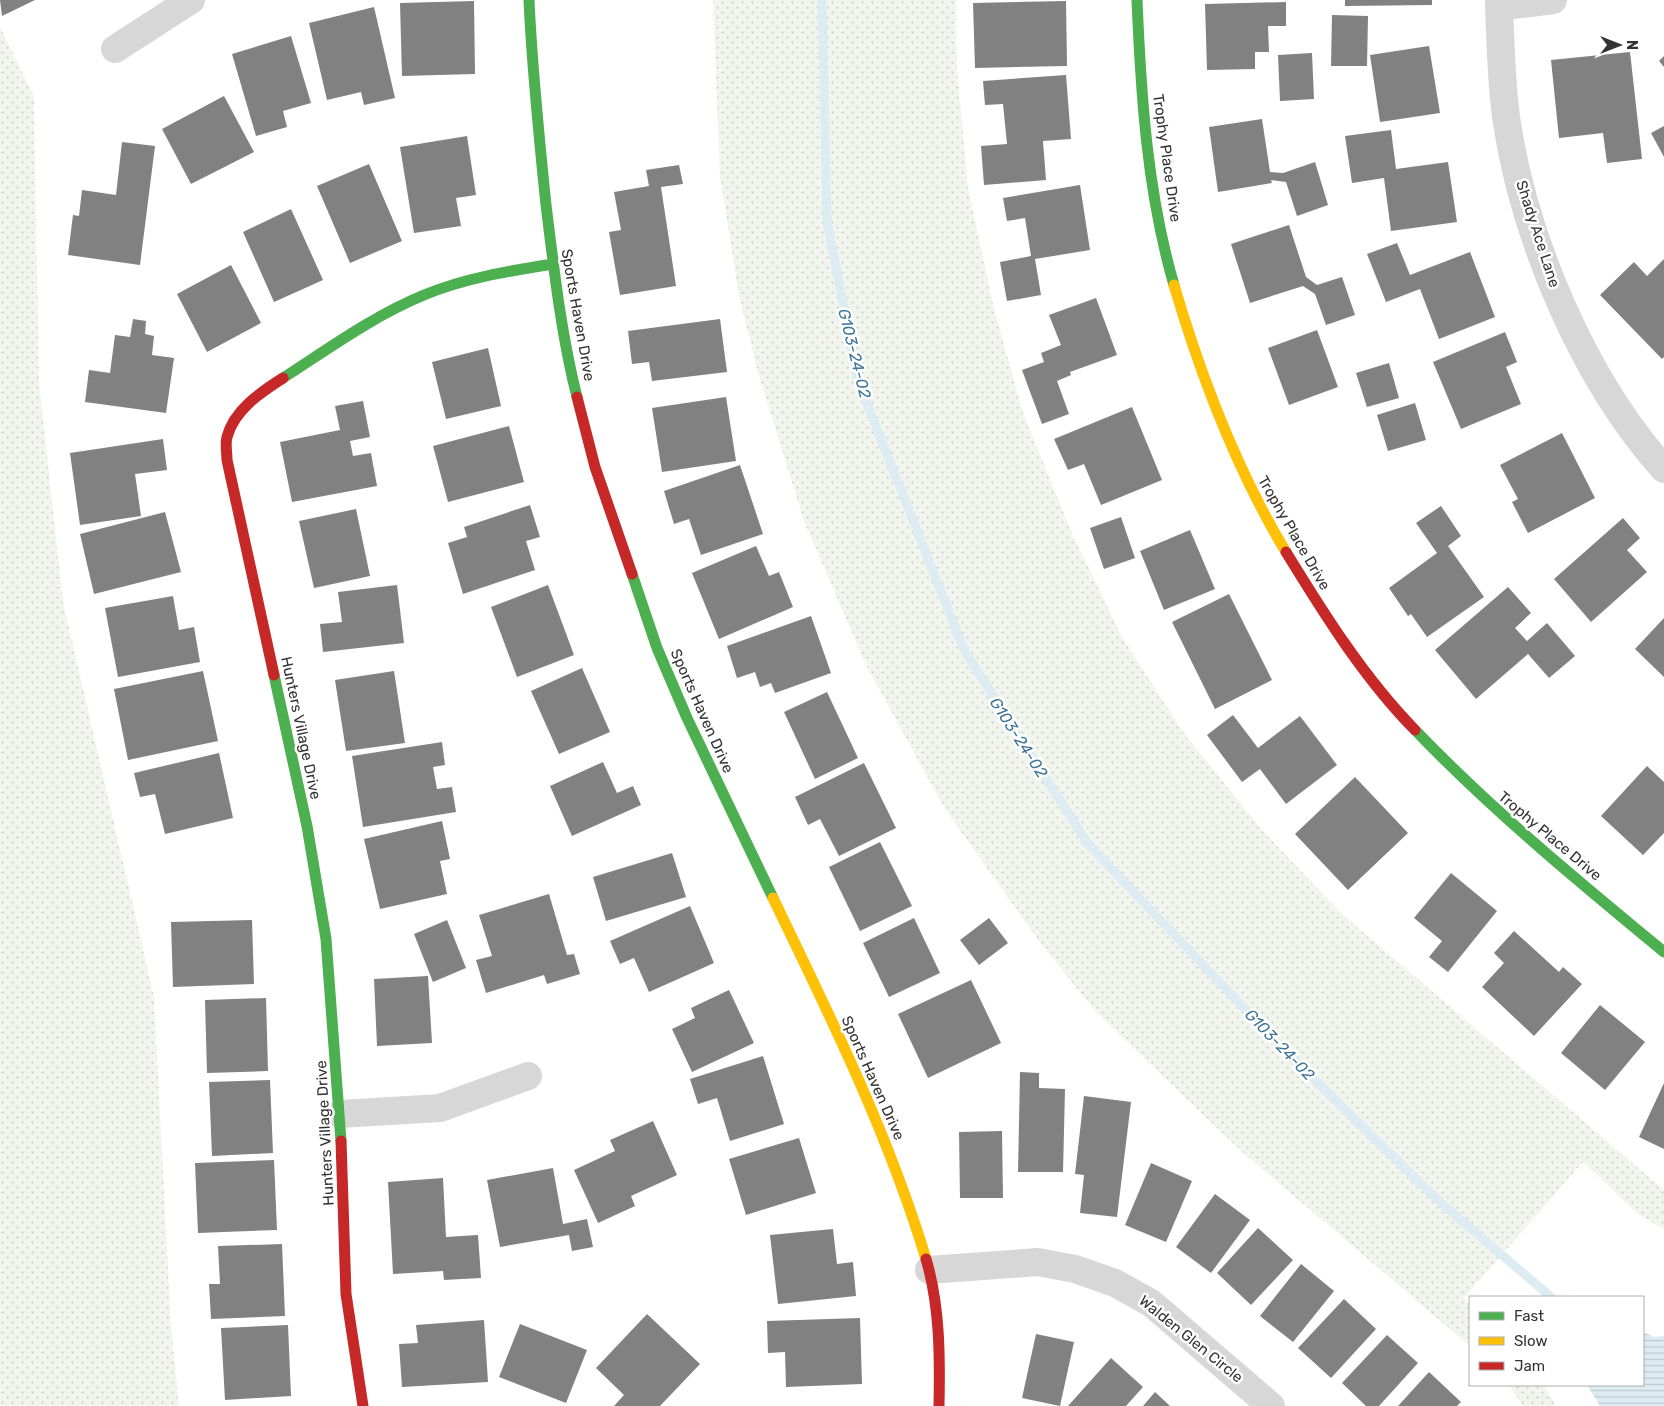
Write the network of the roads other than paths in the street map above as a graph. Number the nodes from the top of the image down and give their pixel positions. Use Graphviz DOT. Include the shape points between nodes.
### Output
graph roads {
  1 [pos="191,0"];
  2 [pos="529,0"];
  3 [pos="1137,0"];
  4 [pos="1553,0"];
  5 [pos="1499,4"];
  6 [pos="115,49"];
  7 [pos="553,264"];
  8 [pos="1662,463"];
  9 [pos="1664,952"];
  10 [pos="528,1076"];
  11 [pos="340,1114"];
  12 [pos="929,1270"];
  13 [pos="363,1406"];
  14 [pos="939,1406"];
  15 [pos="1271,1406"];
  1 -- 6 [label="street"];
  2 -- 7 [label="street, Sports Haven Drive" via="532,74"];
  3 -- 9 [label="street, Trophy Place Drive" via="1144,114 1154,195 1167,258 1189,339 1218,415 1246,479 1283,546 1317,604 1359,663 1463,781"];
  4 -- 5 [label="street"];
  5 -- 8 [label="street, Shady Ace Lane" via="1506,118 1518,173 1546,266 1583,350 1610,398"];
  7 -- 11 [label="street, Hunters Village Drive" via="506,271 455,285 408,302 358,328 261,393 239,413 227,436 227,460 307,826 326,938"];
  7 -- 12 [label="street, Sports Haven Drive" via="566,355 595,467 657,648 892,1157"];
  10 -- 11 [label="street" via="440,1108"];
  11 -- 13 [label="street, Hunters Village Drive" via="346,1294"];
  12 -- 14 [label="street, Sports Haven Drive" via="940,1361"];
  12 -- 15 [label="street, Walden Glen Circle" via="1038,1262 1075,1269 1115,1283 1152,1303"];
}
